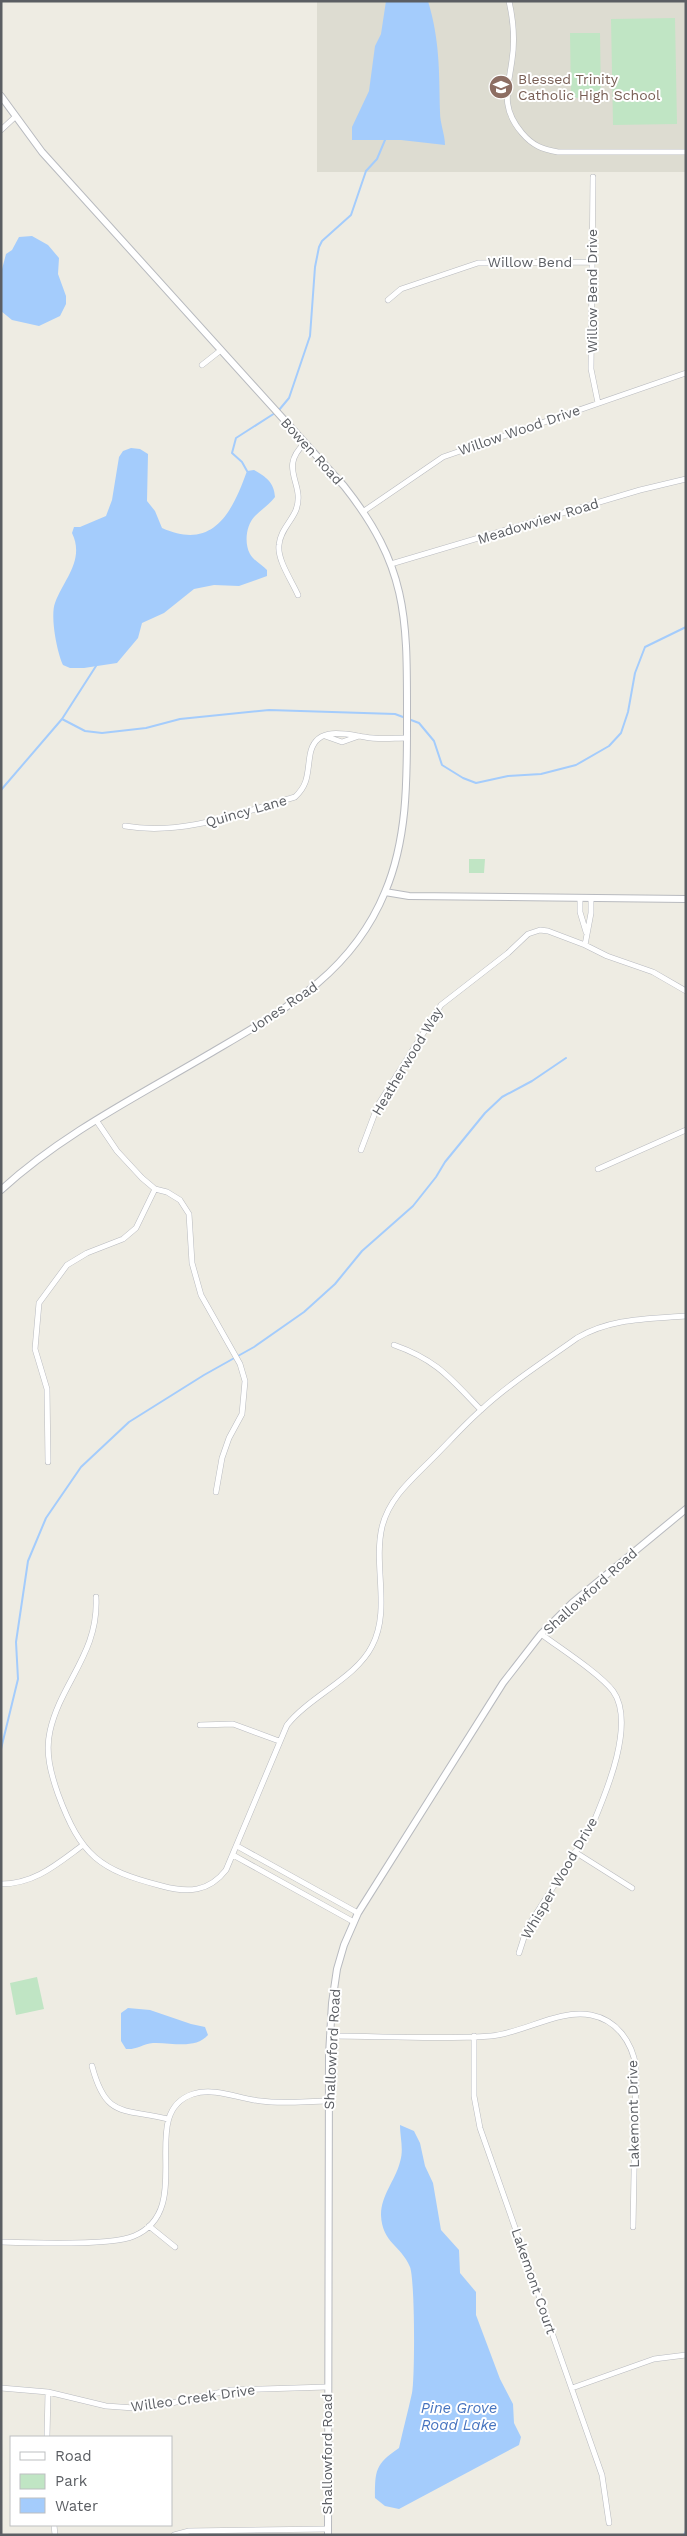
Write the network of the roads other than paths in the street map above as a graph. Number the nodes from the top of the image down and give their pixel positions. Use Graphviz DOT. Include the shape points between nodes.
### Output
graph roads {
  1 [pos="509,1"];
  2 [pos="1,96"];
  3 [pos="15,116"];
  4 [pos="1,130"];
  5 [pos="686,152"];
  6 [pos="592,177"];
  7 [pos="592,262"];
  8 [pos="388,300"];
  9 [pos="221,350"];
  10 [pos="202,365"];
  11 [pos="686,373"];
  12 [pos="598,403"];
  13 [pos="305,443"];
  14 [pos="686,479"];
  15 [pos="364,511"];
  16 [pos="391,564"];
  17 [pos="298,595"];
  18 [pos="325,736"];
  19 [pos="359,736"];
  20 [pos="407,738"];
  21 [pos="126,826"];
  22 [pos="385,892"];
  23 [pos="580,898"];
  24 [pos="591,898"];
  25 [pos="686,899"];
  26 [pos="586,932"];
  27 [pos="585,945"];
  28 [pos="686,991"];
  29 [pos="96,1120"];
  30 [pos="686,1130"];
  31 [pos="361,1150"];
  32 [pos="598,1169"];
  33 [pos="155,1189"];
  34 [pos="1,1190"];
  35 [pos="686,1316"];
  36 [pos="394,1345"];
  37 [pos="481,1410"];
  38 [pos="48,1462"];
  39 [pos="216,1492"];
  40 [pos="686,1509"];
  41 [pos="96,1597"];
  42 [pos="542,1634"];
  43 [pos="200,1725"];
  44 [pos="278,1741"];
  45 [pos="82,1845"];
  46 [pos="237,1846"];
  47 [pos="575,1852"];
  48 [pos="233,1855"];
  49 [pos="1,1884"];
  50 [pos="632,1888"];
  51 [pos="358,1913"];
  52 [pos="354,1922"];
  53 [pos="519,1953"];
  54 [pos="330,2036"];
  55 [pos="474,2036"];
  56 [pos="92,2066"];
  57 [pos="329,2101"];
  58 [pos="168,2118"];
  59 [pos="150,2226"];
  60 [pos="633,2228"];
  61 [pos="1,2242"];
  62 [pos="174,2247"];
  63 [pos="686,2355"];
  64 [pos="327,2387"];
  65 [pos="1,2388"];
  66 [pos="572,2388"];
  67 [pos="48,2392"];
  68 [pos="47,2436"];
  69 [pos="609,2523"];
  70 [pos="328,2532"];
  71 [pos="174,2535"];
  1 -- 5 [label="street" via="513,21 513,58 507,100 510,118 529,140 540,149 558,152"];
  2 -- 3 [label="street, Bowen Road"];
  3 -- 4 [label="street"];
  3 -- 9 [label="street, Bowen Road" via="48,159"];
  6 -- 7 [label="street, Willow Bend Drive"];
  7 -- 8 [label="street, Willow Bend" via="478,263 402,289"];
  7 -- 12 [label="street, Willow Bend Drive" via="591,369"];
  9 -- 10 [label="street"];
  9 -- 13 [label="street, Bowen Road"];
  11 -- 12 [label="street, Willow Wood Drive"];
  12 -- 15 [label="street, Willow Wood Drive" via="443,456"];
  13 -- 15 [label="street, Bowen Road"];
  13 -- 17 [label="street" via="292,459 291,470 298,494 296,510 278,544 280,556"];
  14 -- 16 [label="street, Meadowview Road"];
  15 -- 16 [label="street, Bowen Road"];
  16 -- 20 [label="street, Bowen Road" via="406,630"];
  18 -- 19 [label="street" via="345,732"];
  18 -- 19 [label="street" via="342,742"];
  18 -- 21 [label="street, Quincy Lane" via="311,750 308,778 295,797 206,823 154,830"];
  19 -- 20 [label="street"];
  20 -- 22 [label="street, Bowen Road" via="402,832"];
  22 -- 23 [label="street" via="409,896"];
  22 -- 29 [label="street, Jones Road" via="354,946 309,993"];
  23 -- 24 [label="street"];
  23 -- 26 [label="street"];
  24 -- 25 [label="street"];
  24 -- 26 [label="street"];
  26 -- 27 [label="street"];
  27 -- 28 [label="street" via="653,972"];
  27 -- 31 [label="street, Heatherwood Way" via="548,931 534,931 447,998 378,1105"];
  29 -- 33 [label="street" via="126,1161"];
  29 -- 34 [label="street, Jones Road" via="40,1156"];
  30 -- 32 [label="street"];
  33 -- 38 [label="street" via="136,1228 122,1239 87,1252 67,1265 39,1304 34,1349 47,1389"];
  33 -- 39 [label="street" via="180,1200 189,1214 192,1263 201,1295 240,1364 246,1381 242,1414 224,1451"];
  35 -- 37 [label="street" via="618,1321 592,1329"];
  36 -- 37 [label="street" via="432,1362"];
  37 -- 44 [label="street" via="403,1488 388,1511 380,1541 381,1621 372,1648 347,1674 298,1711"];
  40 -- 42 [label="street, Shallowford Road" via="584,1593"];
  41 -- 45 [label="street" via="91,1640 54,1717 48,1744 52,1777 69,1823"];
  42 -- 47 [label="street, Whisper Wood Drive" via="608,1685 622,1715 622,1736 600,1808"];
  42 -- 51 [label="street, Shallowford Road" via="503,1683"];
  43 -- 44 [label="street" via="233,1724"];
  44 -- 46 [label="street"];
  45 -- 48 [label="street" via="100,1862 120,1874 184,1891 200,1889 215,1882"];
  45 -- 49 [label="street" via="42,1874 17,1883"];
  46 -- 48 [label="street"];
  46 -- 51 [label="street"];
  47 -- 50 [label="street"];
  47 -- 53 [label="street, Whisper Wood Drive" via="526,1928"];
  48 -- 52 [label="street"];
  51 -- 52 [label="street, Shallowford Road"];
  52 -- 54 [label="street, Shallowford Road" via="337,1969"];
  54 -- 55 [label="street, Lakemont Drive"];
  54 -- 57 [label="street, Shallowford Road"];
  55 -- 60 [label="street, Lakemont Drive" via="504,2034 574,2014 604,2020 623,2034 632,2049 636,2067"];
  55 -- 66 [label="street, Lakemont Court" via="474,2096 480,2128"];
  56 -- 58 [label="street" via="99,2091 112,2106 126,2112"];
  57 -- 58 [label="street" via="262,2102 203,2092 182,2100"];
  57 -- 64 [label="street, Shallowford Road"];
  58 -- 59 [label="street" via="166,2196"];
  59 -- 61 [label="street" via="136,2236 119,2240"];
  59 -- 62 [label="street"];
  63 -- 66 [label="street" via="654,2359"];
  64 -- 67 [label="street, Willeo Creek Drive" via="231,2390 134,2408 106,2406"];
  64 -- 70 [label="street, Shallowford Road"];
  65 -- 67 [label="street, Willeo Creek Drive"];
  66 -- 69 [label="street, Lakemont Court" via="602,2475"];
  67 -- 68 [label="street"];
  70 -- 71 [label="street" via="189,2531"];
}
